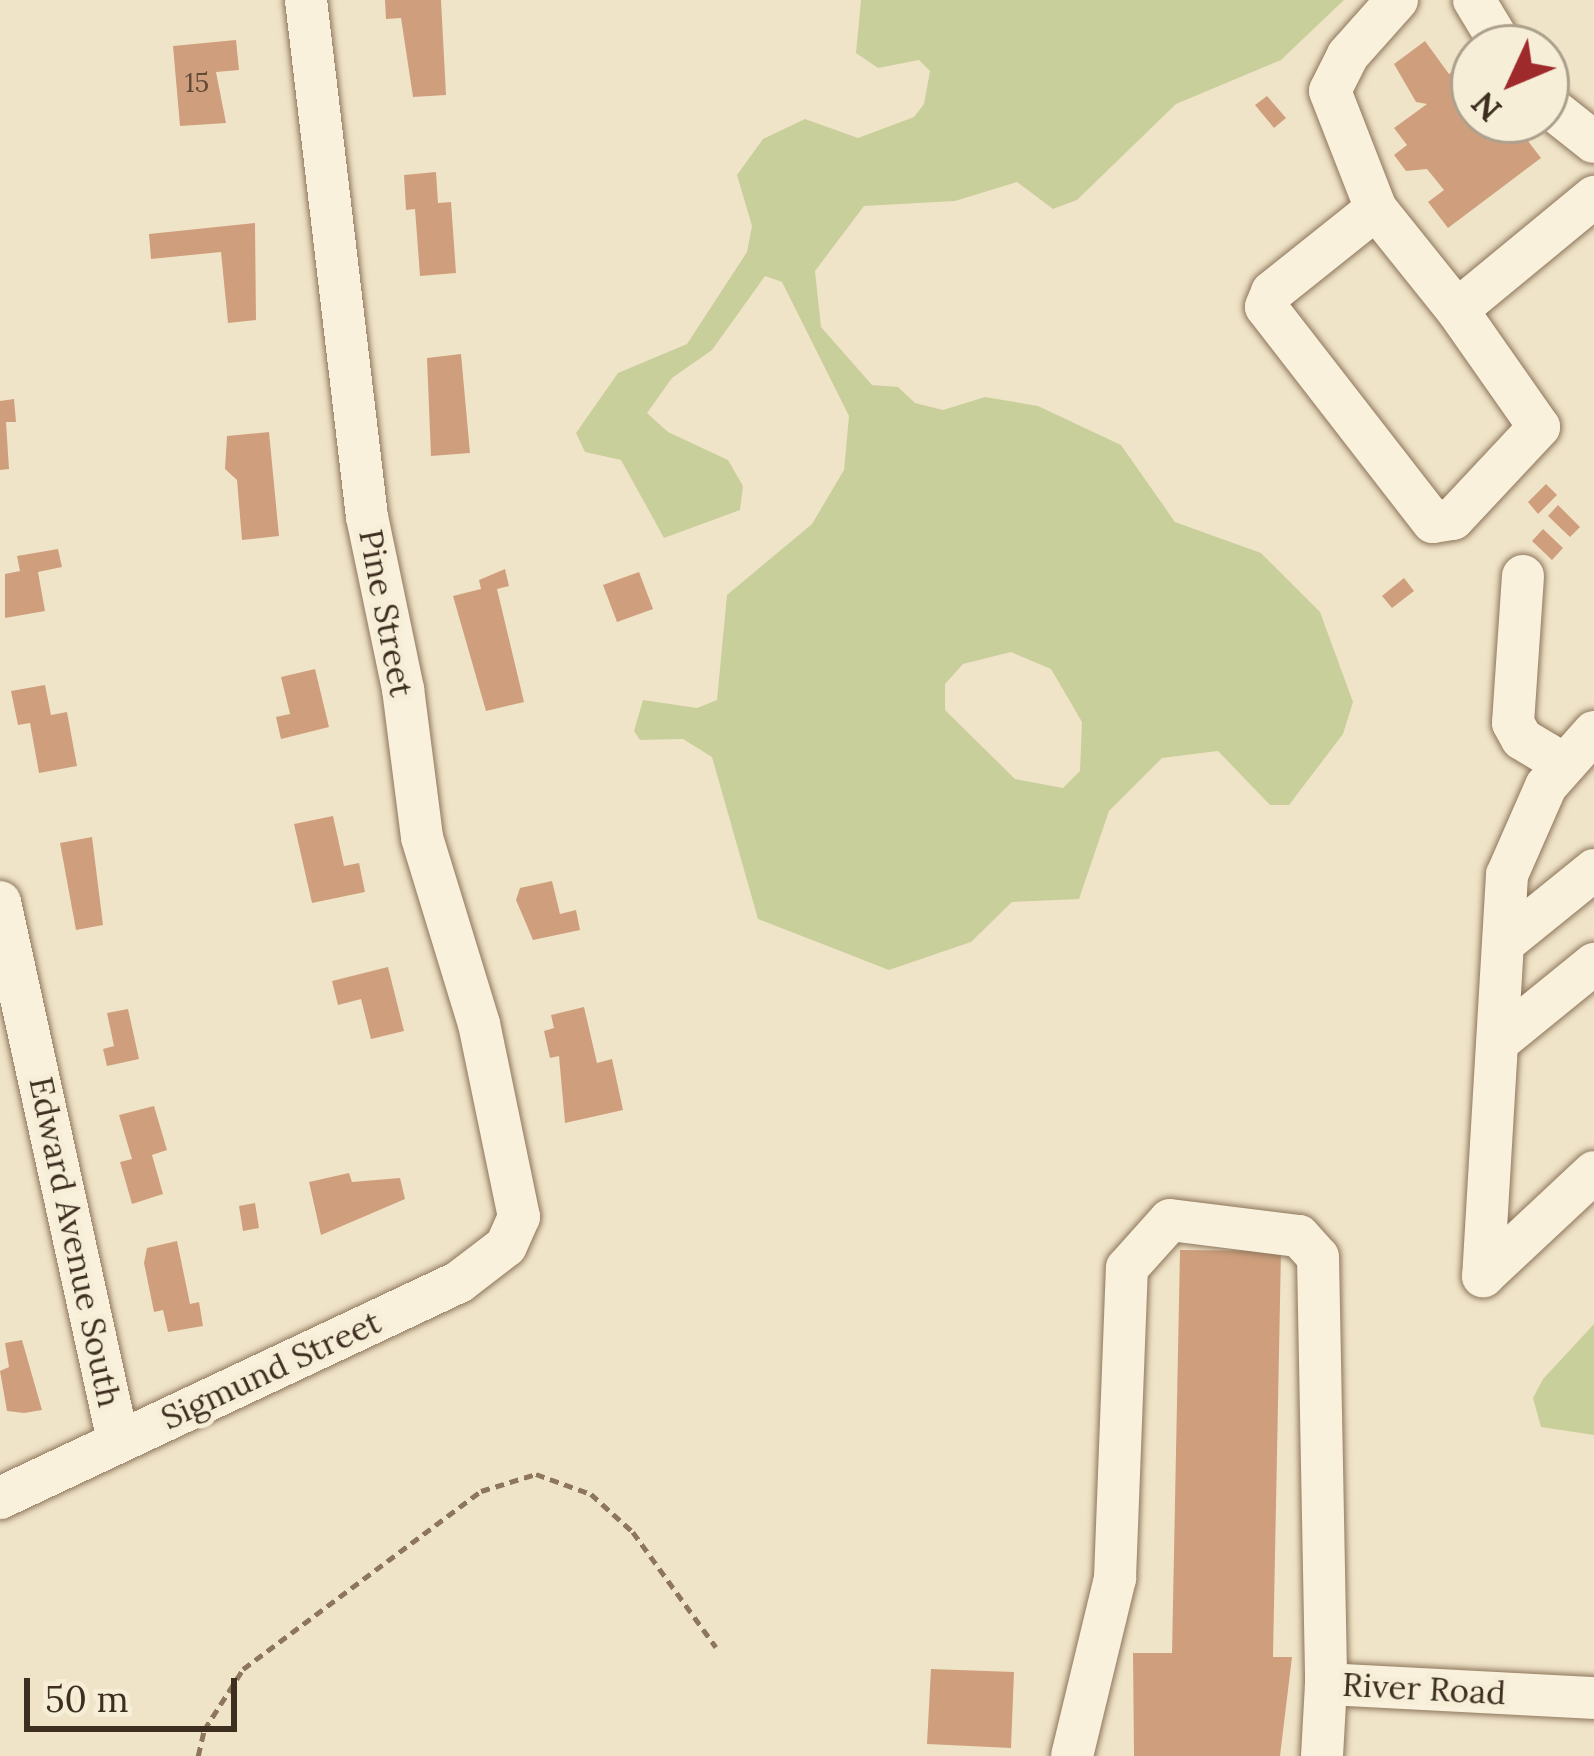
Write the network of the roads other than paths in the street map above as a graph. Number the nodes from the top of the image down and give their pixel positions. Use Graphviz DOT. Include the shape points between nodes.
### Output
graph roads {
  1 [pos="306,0"];
  2 [pos="1397,0"];
  3 [pos="1570,123"];
  4 [pos="1594,142"];
  5 [pos="1594,197"];
  6 [pos="1376,209"];
  7 [pos="1457,310"];
  8 [pos="1523,575"];
  9 [pos="1594,732"];
  10 [pos="1564,764"];
  11 [pos="1594,870"];
  12 [pos="0,902"];
  13 [pos="1504,944"];
  14 [pos="1594,964"];
  15 [pos="1498,1042"];
  16 [pos="1594,1172"];
  17 [pos="519,1216"];
  18 [pos="118,1441"];
  19 [pos="0,1498"];
  20 [pos="1327,1684"];
  21 [pos="1594,1699"];
  22 [pos="1072,1756"];
  23 [pos="1322,1756"];
  1 -- 17 [label="street, Pine Street" via="367,518 404,689 422,837 479,1024"];
  2 -- 6 [label="street" via="1348,55 1330,91"];
  3 -- 4 [label="street"];
  5 -- 7 [label="street"];
  6 -- 7 [label="street"];
  6 -- 7 [label="street" via="1272,292 1266,310 1440,524 1534,438 1539,424"];
  8 -- 10 [label="street" via="1514,727"];
  9 -- 10 [label="street"];
  10 -- 13 [label="street" via="1512,854"];
  11 -- 13 [label="street"];
  12 -- 18 [label="street, Edward Avenue South"];
  13 -- 15 [label="street"];
  14 -- 15 [label="street"];
  15 -- 16 [label="street" via="1483,1276"];
  17 -- 18 [label="street, Sigmund Street" via="506,1246 459,1282"];
  18 -- 19 [label="street, Sigmund Street"];
  20 -- 21 [label="street, River Road"];
  20 -- 22 [label="street" via="1318,1257 1299,1236 1170,1220 1127,1268 1114,1578"];
  20 -- 23 [label="street, River Road"];
}
